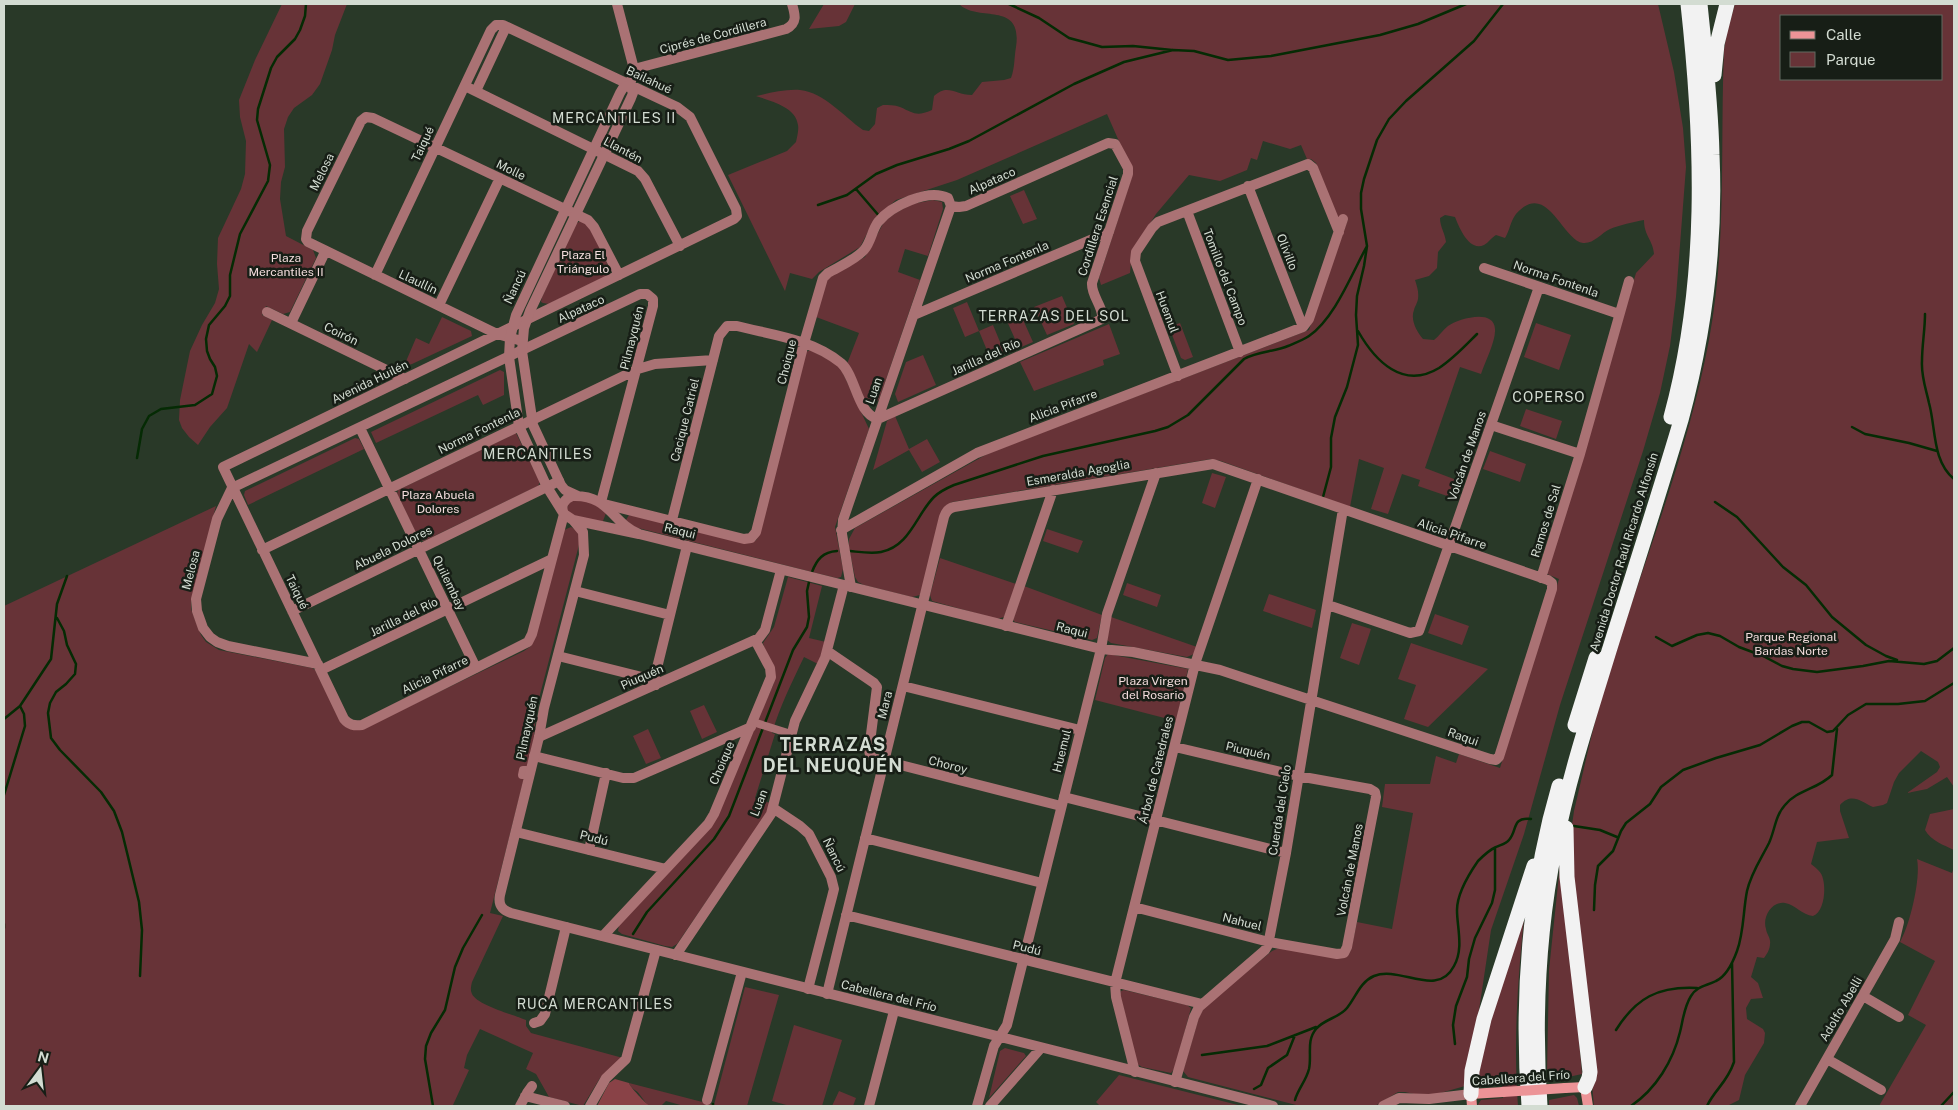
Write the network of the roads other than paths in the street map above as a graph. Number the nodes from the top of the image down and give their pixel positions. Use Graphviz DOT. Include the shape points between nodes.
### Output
graph roads {
  1 [pos="617,4"];
  2 [pos="792,4"];
  3 [pos="1678,4"];
  4 [pos="1688,4"];
  5 [pos="1700,4"];
  6 [pos="1727,4"];
  7 [pos="496,25"];
  8 [pos="506,27"];
  9 [pos="634,70"];
  10 [pos="465,86"];
  11 [pos="630,86"];
  12 [pos="476,91"];
  13 [pos="1697,100"];
  14 [pos="366,117"];
  15 [pos="1115,144"];
  16 [pos="435,147"];
  17 [pos="594,149"];
  18 [pos="605,154"];
  19 [pos="1712,156"];
  20 [pos="500,178"];
  21 [pos="1248,186"];
  22 [pos="951,206"];
  23 [pos="565,210"];
  24 [pos="1187,211"];
  25 [pos="576,215"];
  26 [pos="737,216"];
  27 [pos="1343,219"];
  28 [pos="1109,232"];
  29 [pos="1339,232"];
  30 [pos="306,239"];
  31 [pos="680,246"];
  32 [pos="325,252"];
  33 [pos="1484,268"];
  34 [pos="375,275"];
  35 [pos="619,275"];
  36 [pos="1629,281"];
  37 [pos="1539,287"];
  38 [pos="651,296"];
  39 [pos="439,305"];
  40 [pos="267,312"];
  41 [pos="1620,314"];
  42 [pos="914,315"];
  43 [pos="1102,318"];
  44 [pos="527,319"];
  45 [pos="291,324"];
  46 [pos="512,326"];
  47 [pos="1303,327"];
  48 [pos="497,334"];
  49 [pos="510,338"];
  50 [pos="804,343"];
  51 [pos="522,346"];
  52 [pos="1240,352"];
  53 [pos="509,357"];
  54 [pos="713,360"];
  55 [pos="638,369"];
  56 [pos="1178,376"];
  57 [pos="405,379"];
  58 [pos="878,418"];
  59 [pos="532,420"];
  60 [pos="1491,425"];
  61 [pos="519,426"];
  62 [pos="360,428"];
  63 [pos="1580,454"];
  64 [pos="1213,464"];
  65 [pos="223,467"];
  66 [pos="1156,473"];
  67 [pos="1258,479"];
  68 [pos="559,481"];
  69 [pos="547,487"];
  70 [pos="232,488"];
  71 [pos="390,488"];
  72 [pos="1052,490"];
  73 [pos="579,496"];
  74 [pos="605,505"];
  75 [pos="1344,509"];
  76 [pos="948,510"];
  77 [pos="566,515"];
  78 [pos="672,520"];
  79 [pos="596,526"];
  80 [pos="841,530"];
  81 [pos="639,534"];
  82 [pos="751,538"];
  83 [pos="687,546"];
  84 [pos="1449,546"];
  85 [pos="419,549"];
  86 [pos="262,550"];
  87 [pos="584,555"];
  88 [pos="552,559"];
  89 [pos="781,570"];
  90 [pos="1541,578"];
  91 [pos="848,586"];
  92 [pos="574,591"];
  93 [pos="923,605"];
  94 [pos="1328,605"];
  95 [pos="448,609"];
  96 [pos="292,611"];
  97 [pos="670,615"];
  98 [pos="1006,626"];
  99 [pos="755,640"];
  100 [pos="1101,649"];
  101 [pos="827,651"];
  102 [pos="558,656"];
  103 [pos="1195,664"];
  104 [pos="319,667"];
  105 [pos="476,668"];
  106 [pos="655,683"];
  107 [pos="903,686"];
  108 [pos="1311,700"];
  109 [pos="352,725"];
  110 [pos="754,725"];
  111 [pos="1080,730"];
  112 [pos="792,734"];
  113 [pos="539,737"];
  114 [pos="1174,746"];
  115 [pos="534,756"];
  116 [pos="1496,760"];
  117 [pos="884,762"];
  118 [pos="606,773"];
  119 [pos="1298,776"];
  120 [pos="1375,792"];
  121 [pos="1566,797"];
  122 [pos="1062,802"];
  123 [pos="1552,807"];
  124 [pos="773,808"];
  125 [pos="1156,820"];
  126 [pos="516,832"];
  127 [pos="865,838"];
  128 [pos="588,850"];
  129 [pos="1286,853"];
  130 [pos="666,869"];
  131 [pos="1042,883"];
  132 [pos="500,907"];
  133 [pos="1134,907"];
  134 [pos="846,915"];
  135 [pos="1899,922"];
  136 [pos="566,927"];
  137 [pos="604,936"];
  138 [pos="1269,942"];
  139 [pos="656,950"];
  140 [pos="1344,953"];
  141 [pos="676,955"];
  142 [pos="1023,960"];
  143 [pos="742,972"];
  144 [pos="1115,983"];
  145 [pos="808,989"];
  146 [pos="827,994"];
  147 [pos="1863,996"];
  148 [pos="1202,1004"];
  149 [pos="894,1011"];
  150 [pos="1899,1017"];
  151 [pos="534,1023"];
  152 [pos="1000,1038"];
  153 [pos="1041,1048"];
  154 [pos="1826,1059"];
  155 [pos="1135,1072"];
  156 [pos="1176,1082"];
  157 [pos="532,1086"];
  158 [pos="1585,1086"];
  159 [pos="1881,1090"];
  160 [pos="525,1096"];
  161 [pos="1464,1098"];
  162 [pos="707,1100"];
  163 [pos="1390,1103"];
  164 [pos="520,1106"];
  165 [pos="565,1106"];
  166 [pos="590,1106"];
  167 [pos="870,1106"];
  168 [pos="977,1106"];
  169 [pos="990,1106"];
  170 [pos="1273,1106"];
  171 [pos="1417,1106"];
  172 [pos="1435,1106"];
  173 [pos="1445,1106"];
  174 [pos="1529,1106"];
  175 [pos="1540,1106"];
  176 [pos="1588,1106"];
  177 [pos="1800,1106"];
  1 -- 9 [label="street, Ñancú"];
  2 -- 9 [label="street, Ciprés de Cordillera" via="795,20 786,29"];
  3 -- 13 [label="highway"];
  4 -- 13 [label="highway, Avenida Doctor Raúl Ricardo Alfonsín"];
  5 -- 19 [label="highway, Avenida Doctor Raúl Ricardo Alfonsín"];
  6 -- 19 [label="highway" via="1715,62"];
  7 -- 8 [label="street, Bailahué"];
  7 -- 10 [label="street, Taiqué"];
  8 -- 11 [label="street, Bailahué"];
  8 -- 12 [label="street"];
  9 -- 11 [label="street, Ñancú"];
  10 -- 12 [label="street, Llantén"];
  10 -- 16 [label="street, Taiqué"];
  11 -- 17 [label="street, Ñancú" via="621,90"];
  11 -- 18 [label="street, Ñancú" via="632,96"];
  11 -- 26 [label="street, Bailahué" via="680,109 690,117"];
  12 -- 17 [label="street, Llantén"];
  13 -- 123 [label="highway, Avenida Doctor Raúl Ricardo Alfonsín" via="1699,232 1693,308 1684,360 1659,460"];
  14 -- 16 [label="street, Molle"];
  14 -- 30 [label="street, Melosa" via="361,121"];
  15 -- 22 [label="street, Alpataco" via="1108,143 966,206"];
  15 -- 28 [label="street, Cordillera Esencial" via="1128,170"];
  16 -- 20 [label="street, Molle"];
  16 -- 34 [label="street, Taiqué"];
  17 -- 18 [label="street, Llantén"];
  17 -- 23 [label="street, Ñancú"];
  18 -- 25 [label="street, Ñancú"];
  18 -- 31 [label="street, Llantén" via="641,173"];
  19 -- 121 [label="highway, Avenida Doctor Raúl Ricardo Alfonsín" via="1707,279 1689,390"];
  20 -- 23 [label="street, Molle"];
  20 -- 39 [label="street"];
  21 -- 24 [label="street"];
  21 -- 29 [label="street" via="1310,164"];
  21 -- 47 [label="street, Olivillo"];
  22 -- 42 [label="street, Luan"];
  22 -- 50 [label="street, Choique" via="948,198 939,195 916,198 897,206 878,222 865,250 823,278"];
  23 -- 25 [label="street, Molle"];
  23 -- 46 [label="street, Ñancú"];
  24 -- 52 [label="street, Tomillo del Campo"];
  24 -- 56 [label="street, Huemul" via="1155,224 1135,256"];
  25 -- 35 [label="street, Molle" via="592,224"];
  25 -- 44 [label="street, Ñancú"];
  26 -- 31 [label="street, Alpataco"];
  27 -- 29 [label="street"];
  28 -- 42 [label="street, Norma Fontenla"];
  28 -- 43 [label="street, Cordillera Esencial" via="1092,283"];
  29 -- 47 [label="street" via="1309,319"];
  30 -- 32 [label="street, Llaullín"];
  31 -- 35 [label="street, Alpataco"];
  32 -- 34 [label="street, Llaullín"];
  32 -- 45 [label="street"];
  33 -- 37 [label="street, Norma Fontenla"];
  34 -- 39 [label="street, Llaullín"];
  35 -- 44 [label="street, Alpataco"];
  36 -- 41 [label="street, Ramos de Sal"];
  37 -- 41 [label="street, Norma Fontenla"];
  37 -- 60 [label="street, Volcán de Manos"];
  38 -- 51 [label="street, Alpataco" via="640,294"];
  38 -- 55 [label="street, Pilmayquén" via="653,306"];
  39 -- 48 [label="street, Llaullín"];
  40 -- 45 [label="street, Coirón"];
  41 -- 63 [label="street, Ramos de Sal"];
  42 -- 58 [label="street, Luan"];
  43 -- 58 [label="street, Jarilla del Río"];
  44 -- 46 [label="street, Avenida Huilén"];
  44 -- 51 [label="street, Ñancú"];
  45 -- 57 [label="street, Coirón"];
  46 -- 48 [label="street, Avenida Huilén"];
  46 -- 49 [label="street, Ñancú"];
  47 -- 52 [label="street, Alicia Pifarre"];
  48 -- 49 [label="street, Llaullín"];
  48 -- 57 [label="street, Avenida Huilén"];
  49 -- 51 [label="street, Llaullín"];
  49 -- 53 [label="street, Ñancú"];
  50 -- 54 [label="street, Cacique Catriel" via="730,325 719,336"];
  50 -- 58 [label="street" via="817,347 843,365 866,410"];
  50 -- 82 [label="street, Choique" via="756,532"];
  51 -- 53 [label="street"];
  51 -- 59 [label="street, Ñancú"];
  52 -- 56 [label="street, Alicia Pifarre"];
  53 -- 61 [label="street, Ñancú"];
  53 -- 62 [label="street"];
  54 -- 55 [label="street, Norma Fontenla" via="655,364"];
  54 -- 78 [label="street, Cacique Catriel"];
  55 -- 59 [label="street, Norma Fontenla"];
  55 -- 74 [label="street, Pilmayquén"];
  56 -- 80 [label="street, Alicia Pifarre" via="977,453"];
  57 -- 65 [label="street, Avenida Huilén"];
  58 -- 80 [label="street, Luan"];
  59 -- 61 [label="street, Norma Fontenla"];
  59 -- 68 [label="street, Ñancú"];
  60 -- 63 [label="street"];
  60 -- 84 [label="street, Volcán de Manos"];
  61 -- 69 [label="street, Ñancú"];
  61 -- 71 [label="street, Norma Fontenla"];
  62 -- 70 [label="street"];
  62 -- 71 [label="street, Quilembay"];
  63 -- 90 [label="street, Ramos de Sal"];
  64 -- 66 [label="street, Esmeralda Agoglia"];
  64 -- 67 [label="street, Alicia Pifarre"];
  65 -- 70 [label="street, Taiqué"];
  66 -- 72 [label="street, Esmeralda Agoglia"];
  66 -- 100 [label="street, Huemul" via="1107,614"];
  67 -- 75 [label="street, Alicia Pifarre"];
  67 -- 103 [label="street, Árbol de Catedrales"];
  68 -- 69 [label="street, Abuela Dolores"];
  68 -- 73 [label="street, Ñancú" via="565,490"];
  69 -- 77 [label="street, Ñancú"];
  69 -- 85 [label="street, Abuela Dolores"];
  70 -- 86 [label="street, Taiqué"];
  70 -- 104 [label="street, Melosa" via="218,516 196,599 203,628 213,639 228,646"];
  71 -- 85 [label="street, Quilembay"];
  71 -- 86 [label="street, Norma Fontenla"];
  72 -- 76 [label="street, Esmeralda Agoglia"];
  72 -- 98 [label="street"];
  73 -- 74 [label="street, Raqui"];
  73 -- 77 [label="street" via="566,499 563,505"];
  74 -- 78 [label="street, Raqui"];
  74 -- 79 [label="street" via="609,515 606,522"];
  74 -- 81 [label="street, Raqui" via="626,527"];
  75 -- 84 [label="street, Alicia Pifarre"];
  75 -- 94 [label="street, Cuerda del Cielo"];
  76 -- 93 [label="street, Mara"];
  77 -- 79 [label="street, Raqui"];
  77 -- 87 [label="street, Pilmayquén" via="583,532"];
  77 -- 88 [label="street"];
  78 -- 82 [label="street, Raqui" via="744,539"];
  79 -- 81 [label="street, Raqui"];
  79 -- 87 [label="street, Pilmayquén"];
  80 -- 91 [label="street, Luan"];
  81 -- 83 [label="street, Raqui"];
  83 -- 89 [label="street, Raqui"];
  83 -- 97 [label="street"];
  84 -- 90 [label="street, Alicia Pifarre"];
  84 -- 94 [label="street, Volcán de Manos" via="1422,626 1417,632 1410,633"];
  85 -- 95 [label="street, Quilembay"];
  85 -- 96 [label="street, Abuela Dolores"];
  86 -- 96 [label="street, Taiqué"];
  87 -- 92 [label="street, Pilmayquén"];
  88 -- 95 [label="street, Jarilla del Río"];
  88 -- 105 [label="street, Alicia Pifarre" via="528,642"];
  89 -- 91 [label="street, Raqui"];
  89 -- 99 [label="street" via="764,633"];
  90 -- 116 [label="street, Ramos de Sal" via="1552,583 1552,589"];
  91 -- 93 [label="street, Raqui"];
  91 -- 101 [label="street, Luan"];
  92 -- 97 [label="street"];
  92 -- 102 [label="street, Pilmayquén"];
  93 -- 98 [label="street, Raqui"];
  93 -- 107 [label="street, Mara"];
  94 -- 108 [label="street, Cuerda del Cielo"];
  95 -- 104 [label="street, Jarilla del Río"];
  95 -- 105 [label="street, Quilembay"];
  96 -- 104 [label="street, Taiqué"];
  97 -- 106 [label="street"];
  98 -- 100 [label="street, Raqui"];
  99 -- 106 [label="street, Piuquén"];
  99 -- 110 [label="street, Choique" via="770,668 771,678"];
  100 -- 103 [label="street, Raqui" via="1124,650"];
  100 -- 111 [label="street, Huemul"];
  101 -- 112 [label="street, Luan"];
  101 -- 117 [label="street" via="876,684 869,752 873,758"];
  102 -- 106 [label="street"];
  102 -- 113 [label="street, Pilmayquén"];
  103 -- 108 [label="street, Raqui"];
  103 -- 114 [label="street, Árbol de Catedrales"];
  104 -- 109 [label="street, Taiqué" via="344,719"];
  105 -- 109 [label="street, Alicia Pifarre" via="362,725"];
  106 -- 113 [label="street, Piuquén"];
  107 -- 111 [label="street"];
  107 -- 117 [label="street, Mara"];
  108 -- 116 [label="street, Raqui"];
  108 -- 119 [label="street, Cuerda del Cielo"];
  110 -- 112 [label="street"];
  110 -- 118 [label="street" via="638,777"];
  110 -- 130 [label="street, Choique" via="711,819"];
  111 -- 122 [label="street, Huemul"];
  112 -- 124 [label="street, Luan"];
  113 -- 115 [label="street, Pilmayquén"];
  114 -- 119 [label="street, Piuquén"];
  114 -- 125 [label="street, Árbol de Catedrales"];
  115 -- 118 [label="street"];
  115 -- 126 [label="street, Pilmayquén"];
  117 -- 122 [label="street, Choroy"];
  117 -- 127 [label="street, Mara"];
  118 -- 128 [label="street"];
  119 -- 120 [label="street, Piuquén"];
  119 -- 129 [label="street, Cuerda del Cielo"];
  120 -- 140 [label="street, Volcán de Manos" via="1360,888"];
  121 -- 158 [label="highway" via="1567,877 1590,1072"];
  121 -- 175 [label="highway, Avenida Doctor Raúl Ricardo Alfonsín" via="1549,885 1541,956 1537,1041"];
  122 -- 125 [label="street, Choroy"];
  122 -- 131 [label="street, Huemul"];
  123 -- 161 [label="highway" via="1484,1019"];
  123 -- 174 [label="highway, Avenida Doctor Raúl Ricardo Alfonsín" via="1529,960 1526,1026"];
  124 -- 141 [label="street, Luan"];
  124 -- 145 [label="street, Ñancú" via="809,834 833,882"];
  125 -- 129 [label="street, Choroy"];
  125 -- 133 [label="street, Árbol de Catedrales"];
  126 -- 128 [label="street, Pudú"];
  126 -- 132 [label="street, Pilmayquén" via="500,895"];
  127 -- 131 [label="street"];
  127 -- 134 [label="street, Mara"];
  128 -- 130 [label="street, Pudú"];
  129 -- 138 [label="street, Cuerda del Cielo"];
  130 -- 137 [label="street, Choique"];
  131 -- 142 [label="street, Huemul"];
  132 -- 136 [label="street, Cabellera del Frío" via="511,913"];
  133 -- 138 [label="street, Nahuel"];
  133 -- 144 [label="street, Árbol de Catedrales"];
  134 -- 142 [label="street, Pudú"];
  134 -- 146 [label="street, Mara"];
  135 -- 147 [label="street, Adolfo Abelli" via="1895,939"];
  136 -- 137 [label="street, Cabellera del Frío"];
  136 -- 151 [label="street" via="545,1014"];
  137 -- 139 [label="street, Cabellera del Frío"];
  138 -- 140 [label="street, Nahuel"];
  138 -- 148 [label="street" via="1265,950"];
  139 -- 141 [label="street, Cabellera del Frío"];
  139 -- 166 [label="street" via="626,1059 606,1078"];
  141 -- 143 [label="street, Cabellera del Frío"];
  142 -- 144 [label="street, Pudú"];
  142 -- 152 [label="street, Huemul" via="1006,1028"];
  143 -- 145 [label="street, Cabellera del Frío"];
  143 -- 162 [label="street"];
  144 -- 148 [label="street, Pudú"];
  144 -- 155 [label="street, Árbol de Catedrales"];
  145 -- 146 [label="street, Cabellera del Frío"];
  146 -- 149 [label="street, Cabellera del Frío"];
  147 -- 150 [label="street"];
  147 -- 154 [label="street, Adolfo Abelli"];
  148 -- 156 [label="street" via="1194,1017"];
  149 -- 152 [label="street, Cabellera del Frío"];
  149 -- 167 [label="street"];
  152 -- 153 [label="street, Cabellera del Frío"];
  152 -- 168 [label="street, Huemul" via="994,1046"];
  153 -- 155 [label="street, Cabellera del Frío"];
  153 -- 169 [label="street"];
  154 -- 159 [label="street"];
  154 -- 177 [label="street, Adolfo Abelli"];
  155 -- 156 [label="street, Cabellera del Frío"];
  156 -- 170 [label="street, Cabellera del Frío"];
  157 -- 160 [label="street"];
  158 -- 161 [label="main road, Cabellera del Frío, bridge"];
  158 -- 176 [label="main road"];
  160 -- 164 [label="street"];
  160 -- 165 [label="street"];
  161 -- 163 [label="street, Cabellera del Frío"];
  161 -- 172 [label="street, Cabellera del Frío"];
  161 -- 173 [label="street"];
  163 -- 171 [label="street" via="1409,1100"];
}
